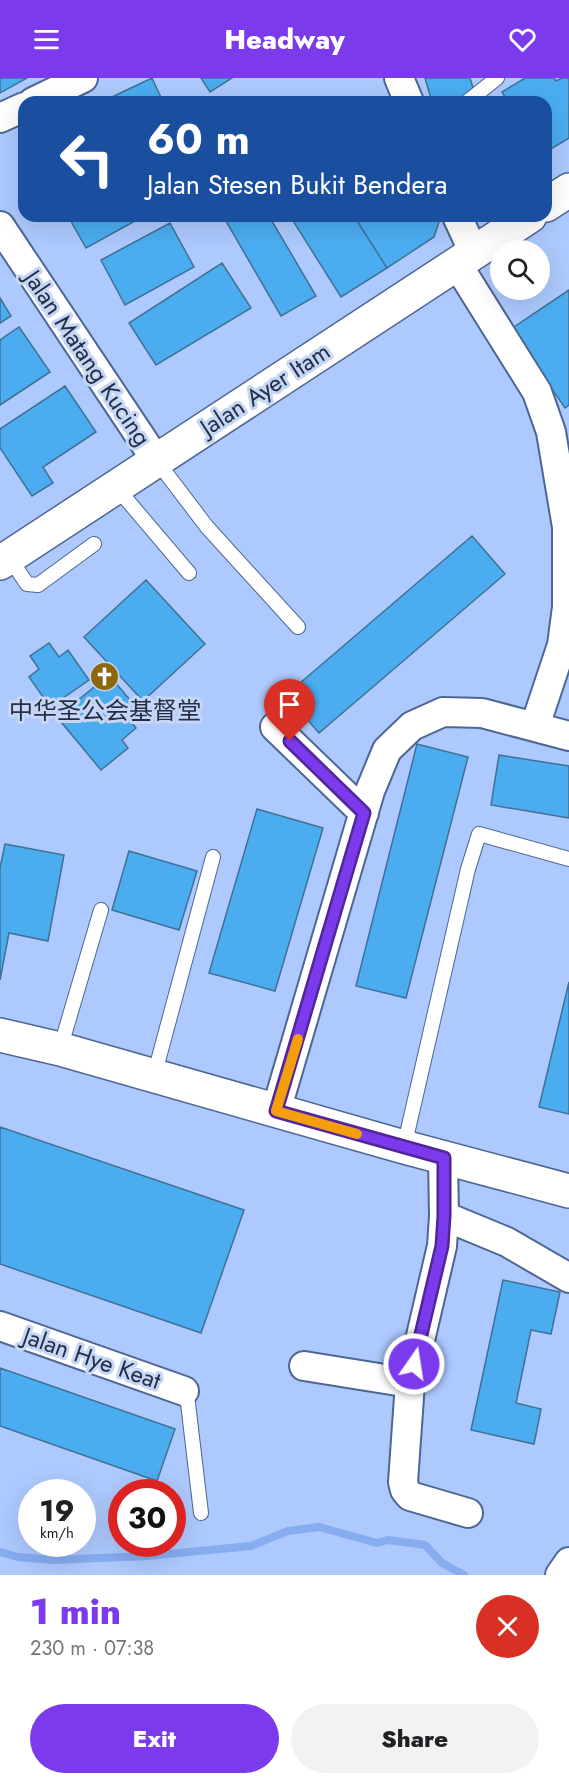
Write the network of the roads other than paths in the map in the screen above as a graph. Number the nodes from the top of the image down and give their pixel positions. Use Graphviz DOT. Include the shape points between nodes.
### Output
graph roads {
  1 [pos="83,78"];
  2 [pos="399,78"];
  3 [pos="497,78"];
  4 [pos="46,96"];
  5 [pos="406,96"];
  6 [pos="474,96"];
  7 [pos="18,109"];
  8 [pos="0,118"];
  9 [pos="458,222"];
  10 [pos="521,222"];
  11 [pos="0,226"];
  12 [pos="465,258"];
  13 [pos="156,460"];
  14 [pos="116,487"];
  15 [pos="94,544"];
  16 [pos="4,560"];
  17 [pos="189,573"];
  18 [pos="298,627"];
  19 [pos="535,726"];
  20 [pos="275,727"];
  21 [pos="569,736"];
  22 [pos="364,813"];
  23 [pos="213,857"];
  24 [pos="569,859"];
  25 [pos="102,910"];
  26 [pos="0,1035"];
  27 [pos="60,1049"];
  28 [pos="153,1076"];
  29 [pos="276,1111"];
  30 [pos="404,1147"];
  31 [pos="444,1158"];
  32 [pos="569,1191"];
  33 [pos="444,1216"];
  34 [pos="569,1278"];
  35 [pos="0,1326"];
  36 [pos="304,1366"];
  37 [pos="410,1383"];
  38 [pos="184,1391"];
  39 [pos="201,1513"];
  40 [pos="468,1513"];
  41 [pos="569,1562"];
  42 [pos="560,1575"];
  1 -- 4 [label="street"];
  2 -- 5 [label="street"];
  3 -- 6 [label="lane"];
  7 -- 8 [label="street"];
  9 -- 12 [label="street"];
  10 -- 12 [label="main road, Jalan Ayer Itam"];
  11 -- 13 [label="street, Jalan Matang Kucing"];
  12 -- 13 [label="main road, Jalan Ayer Itam"];
  12 -- 19 [label="street" via="537,392 551,432 567,527 567,607 562,645"];
  13 -- 14 [label="main road, Jalan Ayer Itam"];
  13 -- 18 [label="lane" via="207,527"];
  14 -- 16 [label="main road, Jalan Ayer Itam"];
  14 -- 17 [label="lane"];
  15 -- 16 [label="lane" via="38,585 27,584"];
  19 -- 21 [label="street"];
  19 -- 22 [label="street" via="482,713 443,712 412,726 387,750"];
  20 -- 22 [label="street"];
  22 -- 29 [label="street"];
  23 -- 28 [label="lane"];
  24 -- 30 [label="lane" via="479,834"];
  25 -- 27 [label="lane"];
  26 -- 27 [label="main road"];
  27 -- 28 [label="main road"];
  28 -- 29 [label="main road"];
  29 -- 30 [label="main road"];
  30 -- 31 [label="main road"];
  31 -- 32 [label="main road"];
  31 -- 33 [label="street"];
  33 -- 34 [label="street" via="507,1242"];
  33 -- 37 [label="street" via="440,1256"];
  35 -- 38 [label="street, Jalan Hye Keat"];
  36 -- 37 [label="street"];
  37 -- 40 [label="street" via="405,1490 410,1496"];
  38 -- 39 [label="lane"];
  41 -- 42 [label="street"];
}
